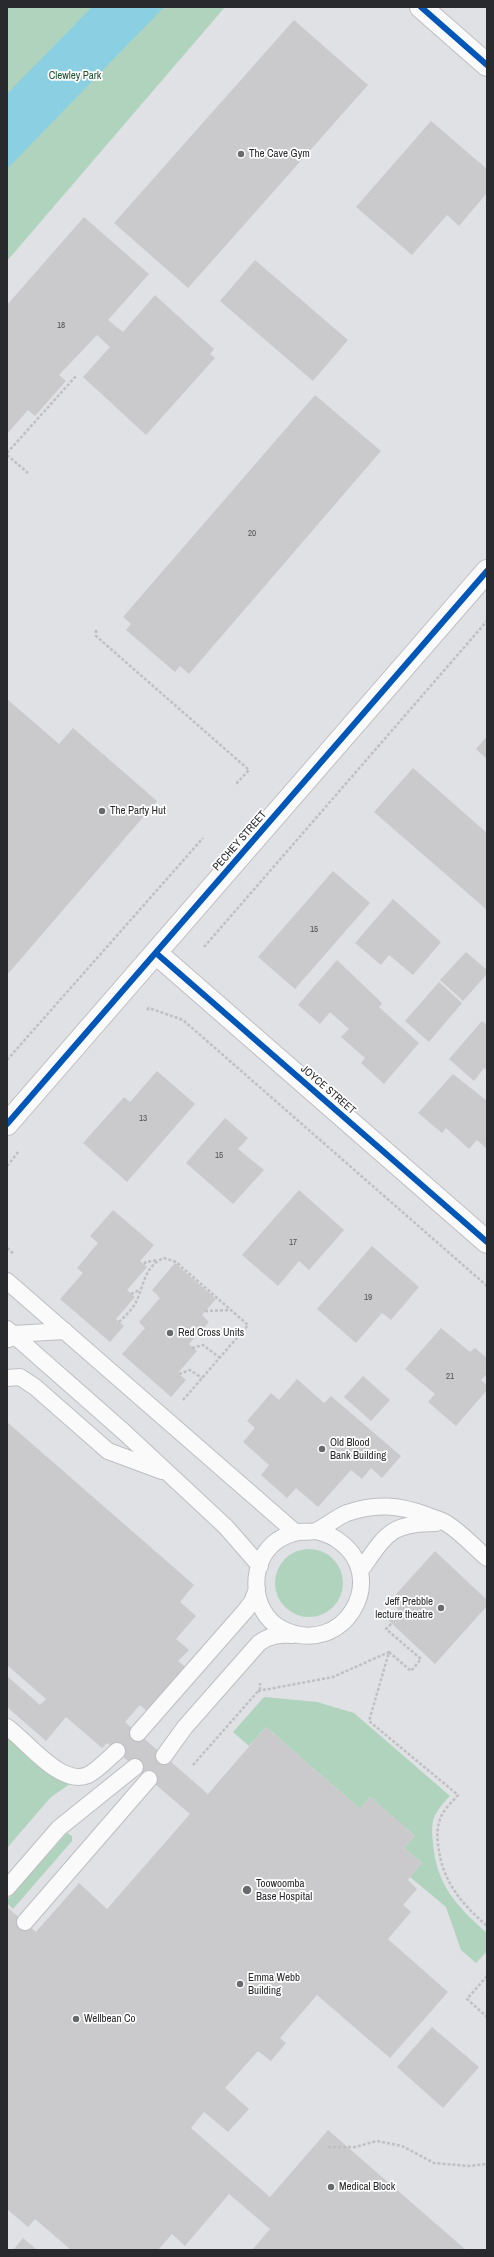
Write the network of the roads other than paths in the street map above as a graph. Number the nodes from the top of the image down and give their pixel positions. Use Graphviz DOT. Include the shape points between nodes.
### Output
graph roads {
  1 [pos="421,7"];
  2 [pos="487,65"];
  3 [pos="487,571"];
  4 [pos="156,953"];
  5 [pos="7,1124"];
  6 [pos="487,1242"];
  7 [pos="7,1281"];
  8 [pos="65,1331"];
  9 [pos="9,1335"];
  10 [pos="7,1378"];
  11 [pos="169,1474"];
  12 [pos="446,1522"];
  13 [pos="317,1531"];
  14 [pos="296,1532"];
  15 [pos="487,1558"];
  16 [pos="260,1566"];
  17 [pos="360,1571"];
  18 [pos="257,1589"];
  19 [pos="301,1635"];
  20 [pos="7,1727"];
  21 [pos="138,1733"];
  22 [pos="117,1751"];
  23 [pos="161,1753"];
  24 [pos="135,1767"];
  25 [pos="149,1779"];
  26 [pos="7,1888"];
  27 [pos="25,1922"];
  1 -- 2 [label="street"];
  3 -- 4 [label="street, PECHEY STREET"];
  4 -- 5 [label="street, PECHEY STREET"];
  4 -- 6 [label="street, JOYCE STREET"];
  7 -- 8 [label="lane"];
  8 -- 9 [label="lane"];
  8 -- 14 [label="lane"];
  9 -- 11 [label="lane"];
  10 -- 11 [label="lane" via="20,1377 35,1387 108,1451"];
  11 -- 16 [label="lane" via="226,1527"];
  12 -- 13 [label="lane" via="393,1506 369,1506 345,1513"];
  12 -- 15 [label="lane"];
  12 -- 17 [label="lane" via="402,1525 383,1540"];
  13 -- 14 [label="lane"];
  13 -- 17 [label="lane" via="336,1538 352,1552"];
  14 -- 16 [label="lane" via="278,1540 263,1555"];
  16 -- 18 [label="lane" via="256,1575"];
  17 -- 19 [label="lane" via="361,1591 354,1611 345,1621 340,1626 321,1634"];
  18 -- 19 [label="lane" via="257,1596 266,1614 281,1629"];
  18 -- 21 [label="lane" via="246,1611"];
  19 -- 23 [label="lane" via="280,1634 259,1643"];
  20 -- 22 [label="lane" via="58,1770 72,1778 89,1774"];
  24 -- 26 [label="lane" via="59,1828"];
  25 -- 27 [label="lane"];
}
